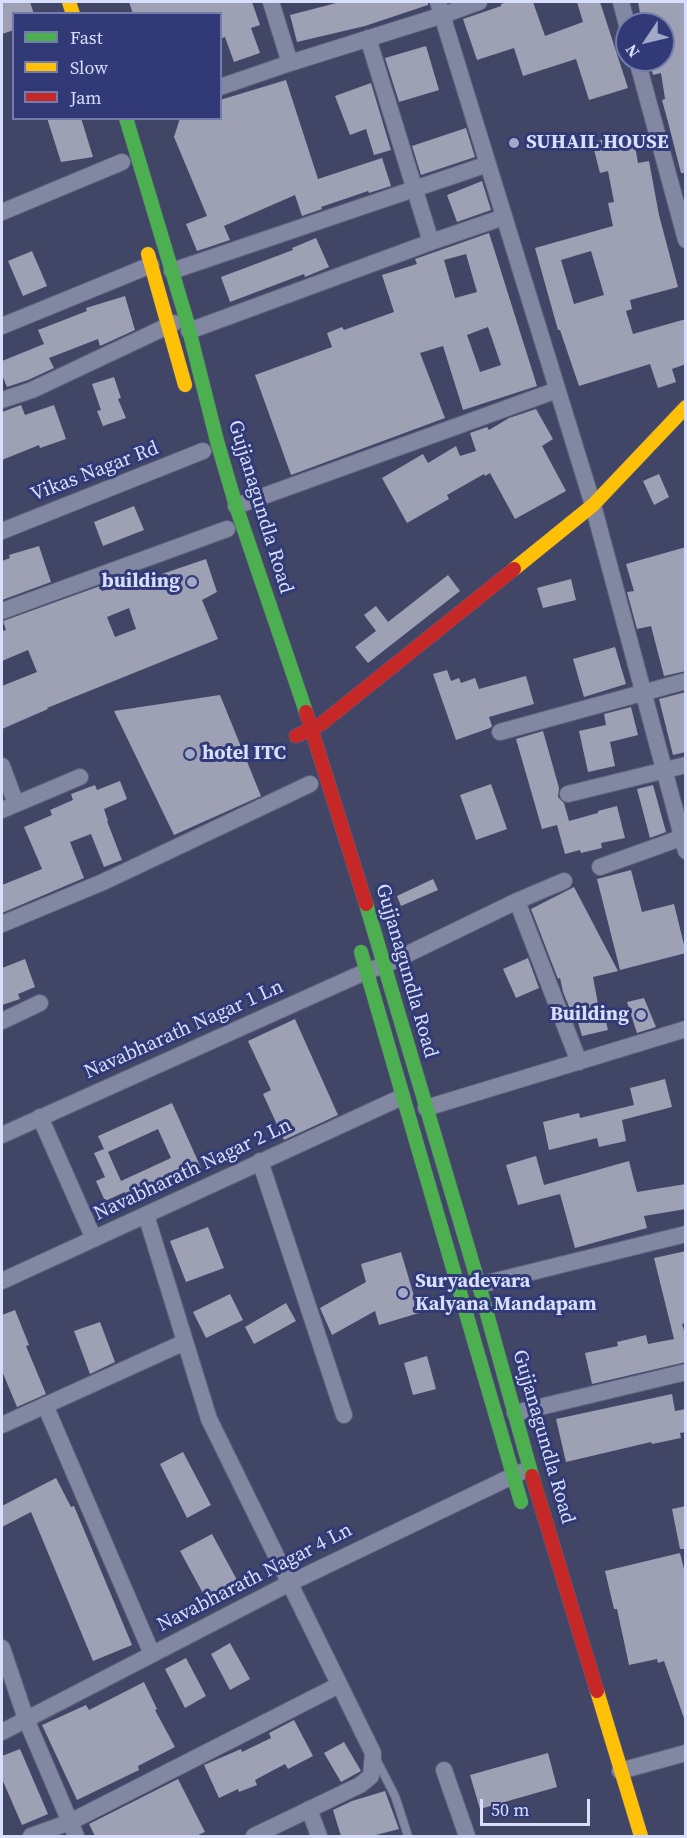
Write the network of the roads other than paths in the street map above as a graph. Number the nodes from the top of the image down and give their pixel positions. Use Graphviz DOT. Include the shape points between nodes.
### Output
graph roads {
  1 [pos="271,2"];
  2 [pos="479,2"];
  3 [pos="440,8"];
  4 [pos="368,38"];
  5 [pos="290,63"];
  6 [pos="640,72"];
  7 [pos="222,86"];
  8 [pos="128,120"];
  9 [pos="122,162"];
  10 [pos="488,164"];
  11 [pos="414,189"];
  12 [pos="2,212"];
  13 [pos="504,217"];
  14 [pos="686,240"];
  15 [pos="144,242"];
  16 [pos="430,242"];
  17 [pos="151,265"];
  18 [pos="172,271"];
  19 [pos="188,324"];
  20 [pos="168,325"];
  21 [pos="2,326"];
  22 [pos="557,390"];
  23 [pos="187,394"];
  24 [pos="2,400"];
  25 [pos="686,407"];
  26 [pos="204,451"];
  27 [pos="593,505"];
  28 [pos="236,506"];
  29 [pos="228,529"];
  30 [pos="2,531"];
  31 [pos="2,611"];
  32 [pos="686,681"];
  33 [pos="642,692"];
  34 [pos="312,730"];
  35 [pos="500,732"];
  36 [pos="296,736"];
  37 [pos="686,765"];
  38 [pos="2,766"];
  39 [pos="663,770"];
  40 [pos="80,777"];
  41 [pos="310,784"];
  42 [pos="568,795"];
  43 [pos="9,807"];
  44 [pos="684,842"];
  45 [pos="600,867"];
  46 [pos="564,881"];
  47 [pos="517,901"];
  48 [pos="2,924"];
  49 [pos="357,938"];
  50 [pos="385,965"];
  51 [pos="367,971"];
  52 [pos="40,1003"];
  53 [pos="2,1021"];
  54 [pos="686,1029"];
  55 [pos="579,1062"];
  56 [pos="402,1097"];
  57 [pos="426,1108"];
  58 [pos="40,1117"];
  59 [pos="2,1135"];
  60 [pos="260,1161"];
  61 [pos="146,1215"];
  62 [pos="686,1234"];
  63 [pos="94,1239"];
  64 [pos="2,1281"];
  65 [pos="479,1284"];
  66 [pos="185,1342"];
  67 [pos="686,1372"];
  68 [pos="45,1405"];
  69 [pos="515,1413"];
  70 [pos="344,1415"];
  71 [pos="2,1425"];
  72 [pos="530,1469"];
  73 [pos="513,1474"];
  74 [pos="526,1520"];
  75 [pos="290,1583"];
  76 [pos="2,1648"];
  77 [pos="152,1654"];
  78 [pos="339,1685"];
  79 [pos="26,1719"];
  80 [pos="2,1732"];
  81 [pos="373,1753"];
  82 [pos="686,1753"];
  83 [pos="444,1770"];
  84 [pos="620,1771"];
  85 [pos="309,1809"];
  86 [pos="73,1829"];
  87 [pos="31,1836"];
  88 [pos="254,1836"];
  89 [pos="319,1836"];
  90 [pos="408,1836"];
  91 [pos="467,1836"];
  92 [pos="641,1836"];
  1 -- 5 [label="street"];
  2 -- 3 [label="street"];
  3 -- 4 [label="street"];
  3 -- 10 [label="street"];
  4 -- 5 [label="street"];
  4 -- 11 [label="street"];
  5 -- 7 [label="street"];
  6 -- 14 [label="street"];
  8 -- 18 [label="main road, Gujjanagundla Road"];
  9 -- 12 [label="street"];
  10 -- 11 [label="street"];
  10 -- 13 [label="street"];
  11 -- 16 [label="street"];
  11 -- 18 [label="street"];
  13 -- 16 [label="street"];
  13 -- 22 [label="street"];
  15 -- 17 [label="main road"];
  16 -- 19 [label="street"];
  17 -- 20 [label="main road"];
  17 -- 21 [label="street"];
  18 -- 19 [label="main road, Gujjanagundla Road"];
  19 -- 20 [label="street"];
  19 -- 28 [label="main road, Gujjanagundla Road"];
  20 -- 23 [label="main road"];
  20 -- 24 [label="street" via="32,390"];
  22 -- 27 [label="street"];
  22 -- 28 [label="street"];
  25 -- 27 [label="main road"];
  26 -- 30 [label="street, Vikas Nagar Rd"];
  27 -- 33 [label="street"];
  27 -- 34 [label="main road"];
  28 -- 34 [label="main road, Gujjanagundla Road"];
  29 -- 31 [label="street"];
  32 -- 33 [label="street"];
  33 -- 35 [label="street"];
  33 -- 39 [label="street"];
  34 -- 36 [label="main road"];
  34 -- 50 [label="main road, Gujjanagundla Road"];
  37 -- 39 [label="street"];
  38 -- 43 [label="street"];
  39 -- 42 [label="street"];
  39 -- 44 [label="street"];
  40 -- 43 [label="street"];
  41 -- 48 [label="street" via="103,882"];
  44 -- 45 [label="street"];
  46 -- 47 [label="street, Navabharath Nagar 1 Ln"];
  47 -- 50 [label="street, Navabharath Nagar 1 Ln"];
  47 -- 55 [label="street"];
  49 -- 51 [label="main road, Gujjanagundla Road"];
  50 -- 51 [label="street, Navabharath Nagar 1 Ln"];
  50 -- 57 [label="main road, Gujjanagundla Road"];
  51 -- 56 [label="main road, Gujjanagundla Road"];
  51 -- 58 [label="street, Navabharath Nagar 1 Ln"];
  52 -- 53 [label="street"];
  54 -- 55 [label="street"];
  55 -- 57 [label="street"];
  56 -- 60 [label="street, Navabharath Nagar 2 Ln"];
  56 -- 73 [label="main road, Gujjanagundla Road"];
  57 -- 65 [label="main road, Gujjanagundla Road"];
  58 -- 59 [label="street, Navabharath Nagar 1 Ln"];
  58 -- 63 [label="street"];
  60 -- 61 [label="street, Navabharath Nagar 2 Ln"];
  60 -- 70 [label="street"];
  61 -- 63 [label="street, Navabharath Nagar 2 Ln"];
  61 -- 66 [label="street"];
  62 -- 65 [label="street"];
  63 -- 64 [label="street, Navabharath Nagar 2 Ln"];
  65 -- 69 [label="main road, Gujjanagundla Road"];
  66 -- 68 [label="street"];
  66 -- 75 [label="street" via="209,1419"];
  67 -- 69 [label="street"];
  68 -- 71 [label="street"];
  68 -- 77 [label="street"];
  69 -- 72 [label="main road, Gujjanagundla Road"];
  72 -- 73 [label="street, Navabharath Nagar 4 Ln"];
  72 -- 84 [label="main road, Gujjanagundla Road"];
  73 -- 74 [label="main road, Gujjanagundla Road"];
  73 -- 75 [label="street, Navabharath Nagar 4 Ln"];
  75 -- 77 [label="street, Navabharath Nagar 4 Ln"];
  75 -- 78 [label="street"];
  76 -- 79 [label="street"];
  77 -- 79 [label="street, Navabharath Nagar 4 Ln"];
  78 -- 81 [label="street"];
  78 -- 86 [label="street"];
  79 -- 80 [label="street, Navabharath Nagar 4 Ln"];
  79 -- 86 [label="street"];
  81 -- 85 [label="street" via="371,1776"];
  81 -- 90 [label="lane" via="395,1796"];
  82 -- 84 [label="street"];
  83 -- 91 [label="street"];
  84 -- 92 [label="main road, Gujjanagundla Road"];
  85 -- 88 [label="street"];
  85 -- 89 [label="street"];
  86 -- 87 [label="street"];
}
